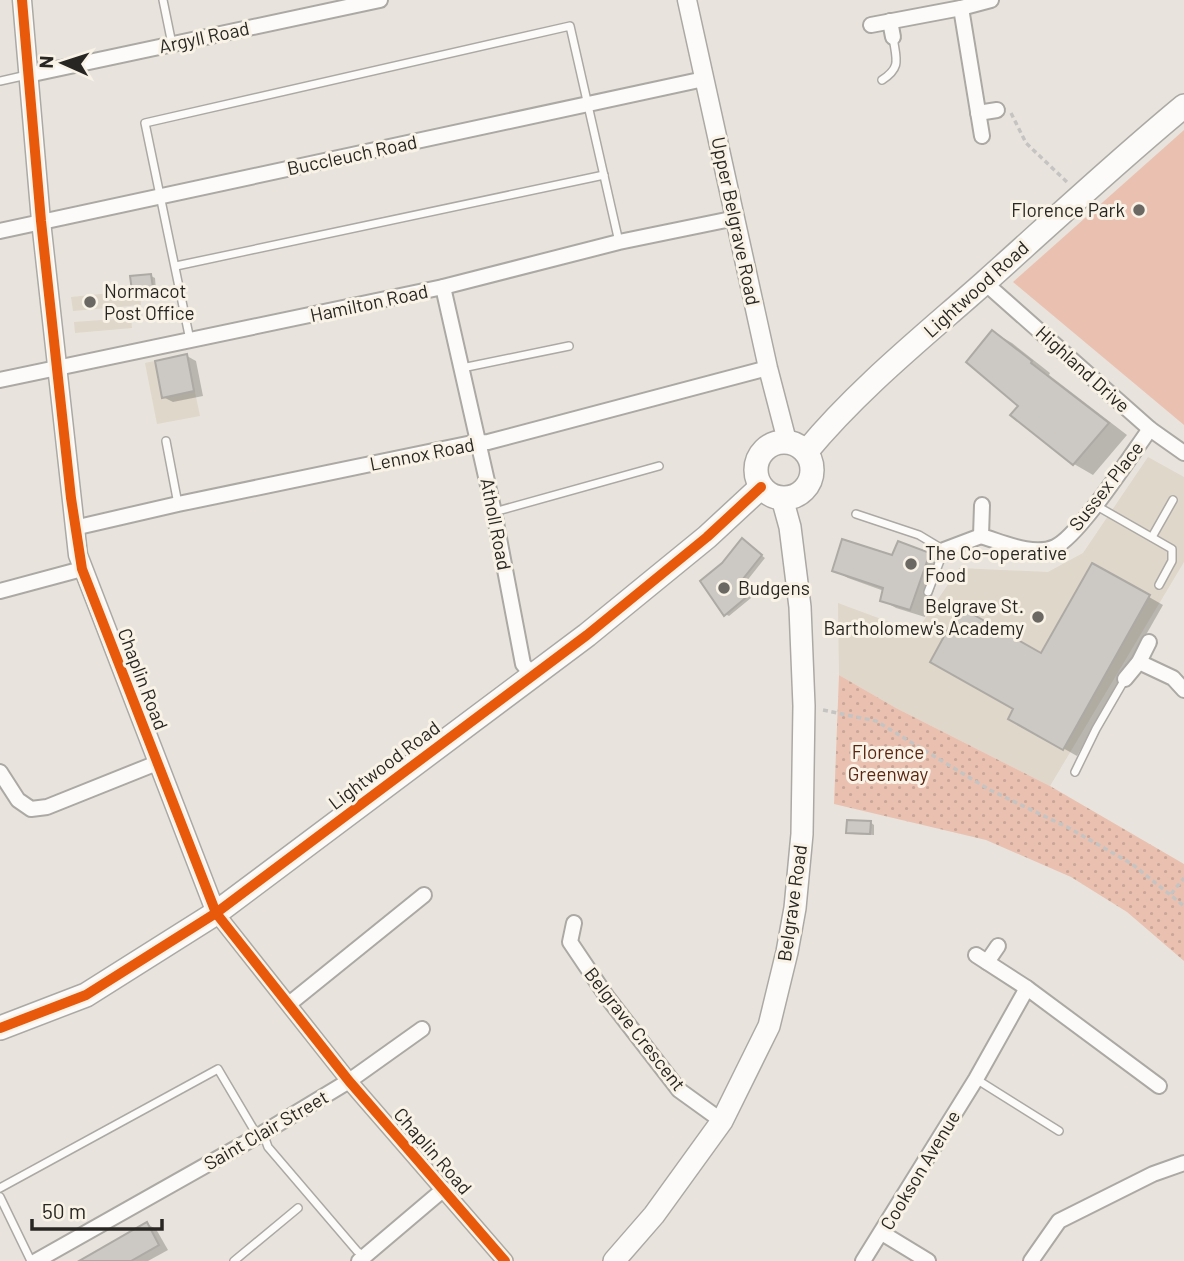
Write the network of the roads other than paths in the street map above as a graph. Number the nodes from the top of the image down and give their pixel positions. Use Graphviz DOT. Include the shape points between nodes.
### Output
graph roads {
  1 [pos="22,0"];
  2 [pos="163,0"];
  3 [pos="380,0"];
  4 [pos="687,0"];
  5 [pos="991,0"];
  6 [pos="961,8"];
  7 [pos="890,21"];
  8 [pos="871,25"];
  9 [pos="893,37"];
  10 [pos="172,44"];
  11 [pos="29,75"];
  12 [pos="704,79"];
  13 [pos="882,80"];
  14 [pos="0,81"];
  15 [pos="589,104"];
  16 [pos="1184,106"];
  17 [pos="997,110"];
  18 [pos="978,113"];
  19 [pos="982,136"];
  20 [pos="604,175"];
  21 [pos="161,195"];
  22 [pos="736,218"];
  23 [pos="41,221"];
  24 [pos="0,231"];
  25 [pos="619,242"];
  26 [pos="176,266"];
  27 [pos="984,282"];
  28 [pos="443,287"];
  29 [pos="190,340"];
  30 [pos="569,346"];
  31 [pos="462,368"];
  32 [pos="768,368"];
  33 [pos="58,369"];
  34 [pos="0,380"];
  35 [pos="1150,429"];
  36 [pos="166,441"];
  37 [pos="479,442"];
  38 [pos="796,447"];
  39 [pos="1184,453"];
  40 [pos="659,466"];
  41 [pos="772,493"];
  42 [pos="1173,500"];
  43 [pos="178,504"];
  44 [pos="1094,504"];
  45 [pos="982,505"];
  46 [pos="494,512"];
  47 [pos="856,514"];
  48 [pos="74,528"];
  49 [pos="981,536"];
  50 [pos="1152,537"];
  51 [pos="944,550"];
  52 [pos="82,569"];
  53 [pos="1159,585"];
  54 [pos="0,591"];
  55 [pos="928,592"];
  56 [pos="1149,642"];
  57 [pos="1139,662"];
  58 [pos="533,676"];
  59 [pos="1125,679"];
  60 [pos="1184,690"];
  61 [pos="157,763"];
  62 [pos="0,772"];
  63 [pos="1075,772"];
  64 [pos="424,895"];
  65 [pos="216,913"];
  66 [pos="574,923"];
  67 [pos="998,946"];
  68 [pos="1027,988"];
  69 [pos="289,1004"];
  70 [pos="0,1028"];
  71 [pos="422,1029"];
  72 [pos="976,1079"];
  73 [pos="349,1081"];
  74 [pos="1160,1086"];
  75 [pos="722,1122"];
  76 [pos="1059,1131"];
  77 [pos="260,1134"];
  78 [pos="1184,1163"];
  79 [pos="0,1188"];
  80 [pos="443,1189"];
  81 [pos="0,1197"];
  82 [pos="298,1208"];
  83 [pos="882,1233"];
  84 [pos="59,1255"];
  85 [pos="364,1259"];
  86 [pos="34,1261"];
  87 [pos="234,1261"];
  88 [pos="505,1261"];
  89 [pos="614,1261"];
  90 [pos="863,1261"];
  91 [pos="928,1261"];
  92 [pos="1031,1261"];
  1 -- 11 [label="street, Chaplin Road"];
  2 -- 10 [label="lane"];
  3 -- 10 [label="street, Argyll Road"];
  4 -- 12 [label="street, Upper Belgrave Road"];
  5 -- 6 [label="street"];
  6 -- 7 [label="street"];
  6 -- 18 [label="street"];
  7 -- 8 [label="street"];
  7 -- 9 [label="street"];
  9 -- 13 [label="lane" via="897,63 894,73"];
  10 -- 11 [label="street, Argyll Road"];
  11 -- 14 [label="lane"];
  11 -- 23 [label="street, Chaplin Road"];
  12 -- 15 [label="street, Buccleuch Road"];
  12 -- 22 [label="street, Upper Belgrave Road"];
  15 -- 20 [label="lane"];
  15 -- 21 [label="street, Buccleuch Road"];
  15 -- 21 [label="lane" via="570,26 145,123"];
  16 -- 27 [label="main road, Lightwood Road"];
  17 -- 18 [label="street"];
  18 -- 19 [label="street"];
  20 -- 25 [label="lane"];
  20 -- 26 [label="lane"];
  21 -- 23 [label="street, Buccleuch Road"];
  21 -- 26 [label="lane"];
  22 -- 25 [label="street, Hamilton Road"];
  22 -- 32 [label="street, Upper Belgrave Road"];
  23 -- 24 [label="street, Buccleuch Road"];
  23 -- 33 [label="street, Chaplin Road"];
  25 -- 28 [label="street, Hamilton Road"];
  26 -- 29 [label="lane"];
  27 -- 35 [label="street, Highland Drive"];
  27 -- 38 [label="main road, Lightwood Road" via="822,432"];
  28 -- 29 [label="street, Hamilton Road"];
  28 -- 31 [label="street, Atholl Road"];
  29 -- 33 [label="street, Hamilton Road"];
  30 -- 31 [label="lane"];
  31 -- 37 [label="street, Atholl Road"];
  32 -- 37 [label="street, Lennox Road"];
  32 -- 38 [label="street, Upper Belgrave Road"];
  33 -- 34 [label="street, Hamilton Road"];
  33 -- 48 [label="street, Chaplin Road"];
  35 -- 39 [label="street, Highland Drive"];
  35 -- 44 [label="street, Sussex Place"];
  36 -- 43 [label="lane"];
  37 -- 43 [label="street, Lennox Road"];
  37 -- 46 [label="street, Atholl Road"];
  38 -- 41 [label="main road" via="812,469 808,485 793,496"];
  38 -- 41 [label="main road" via="771,444 762,450 756,474"];
  40 -- 46 [label="lane"];
  41 -- 58 [label="main road, Lightwood Road" via="706,537"];
  41 -- 75 [label="main road, Belgrave Road" via="790,527 800,607 802,834 795,908 769,1026"];
  42 -- 50 [label="lane"];
  43 -- 48 [label="street, Lennox Road"];
  44 -- 49 [label="street, Sussex Place" via="1078,527 1054,547 1029,550"];
  44 -- 50 [label="lane"];
  45 -- 49 [label="street"];
  46 -- 58 [label="street, Atholl Road" via="523,664"];
  47 -- 51 [label="lane"];
  48 -- 52 [label="street, Chaplin Road"];
  49 -- 51 [label="street"];
  50 -- 53 [label="lane" via="1173,553"];
  51 -- 55 [label="lane"];
  52 -- 54 [label="street"];
  52 -- 61 [label="street, Chaplin Road"];
  56 -- 57 [label="street"];
  57 -- 59 [label="street"];
  57 -- 60 [label="street" via="1172,678"];
  58 -- 65 [label="main road, Lightwood Road"];
  59 -- 63 [label="lane"];
  61 -- 62 [label="street" via="47,807 31,809 18,800"];
  61 -- 65 [label="street, Chaplin Road"];
  64 -- 69 [label="street"];
  65 -- 69 [label="street, Chaplin Road"];
  65 -- 70 [label="main road, Lightwood Road" via="86,995"];
  66 -- 75 [label="street, Belgrave Crescent" via="570,942 607,997 679,1090"];
  67 -- 68 [label="street" via="981,959"];
  68 -- 72 [label="street, Cookson Avenue"];
  68 -- 74 [label="street"];
  69 -- 73 [label="street, Chaplin Road"];
  71 -- 73 [label="street, Saint Clair Street"];
  72 -- 76 [label="lane"];
  72 -- 83 [label="street, Cookson Avenue"];
  73 -- 77 [label="street, Saint Clair Street"];
  73 -- 80 [label="street, Chaplin Road"];
  75 -- 89 [label="main road, Belgrave Road"];
  77 -- 79 [label="lane" via="218,1069"];
  77 -- 84 [label="street, Saint Clair Street"];
  77 -- 85 [label="lane"];
  78 -- 92 [label="street" via="1059,1221"];
  80 -- 85 [label="street"];
  80 -- 88 [label="street, Chaplin Road"];
  81 -- 86 [label="lane"];
  82 -- 87 [label="lane"];
  83 -- 90 [label="street, Cookson Avenue"];
  83 -- 91 [label="street"];
  84 -- 86 [label="street, Saint Clair Street"];
}
